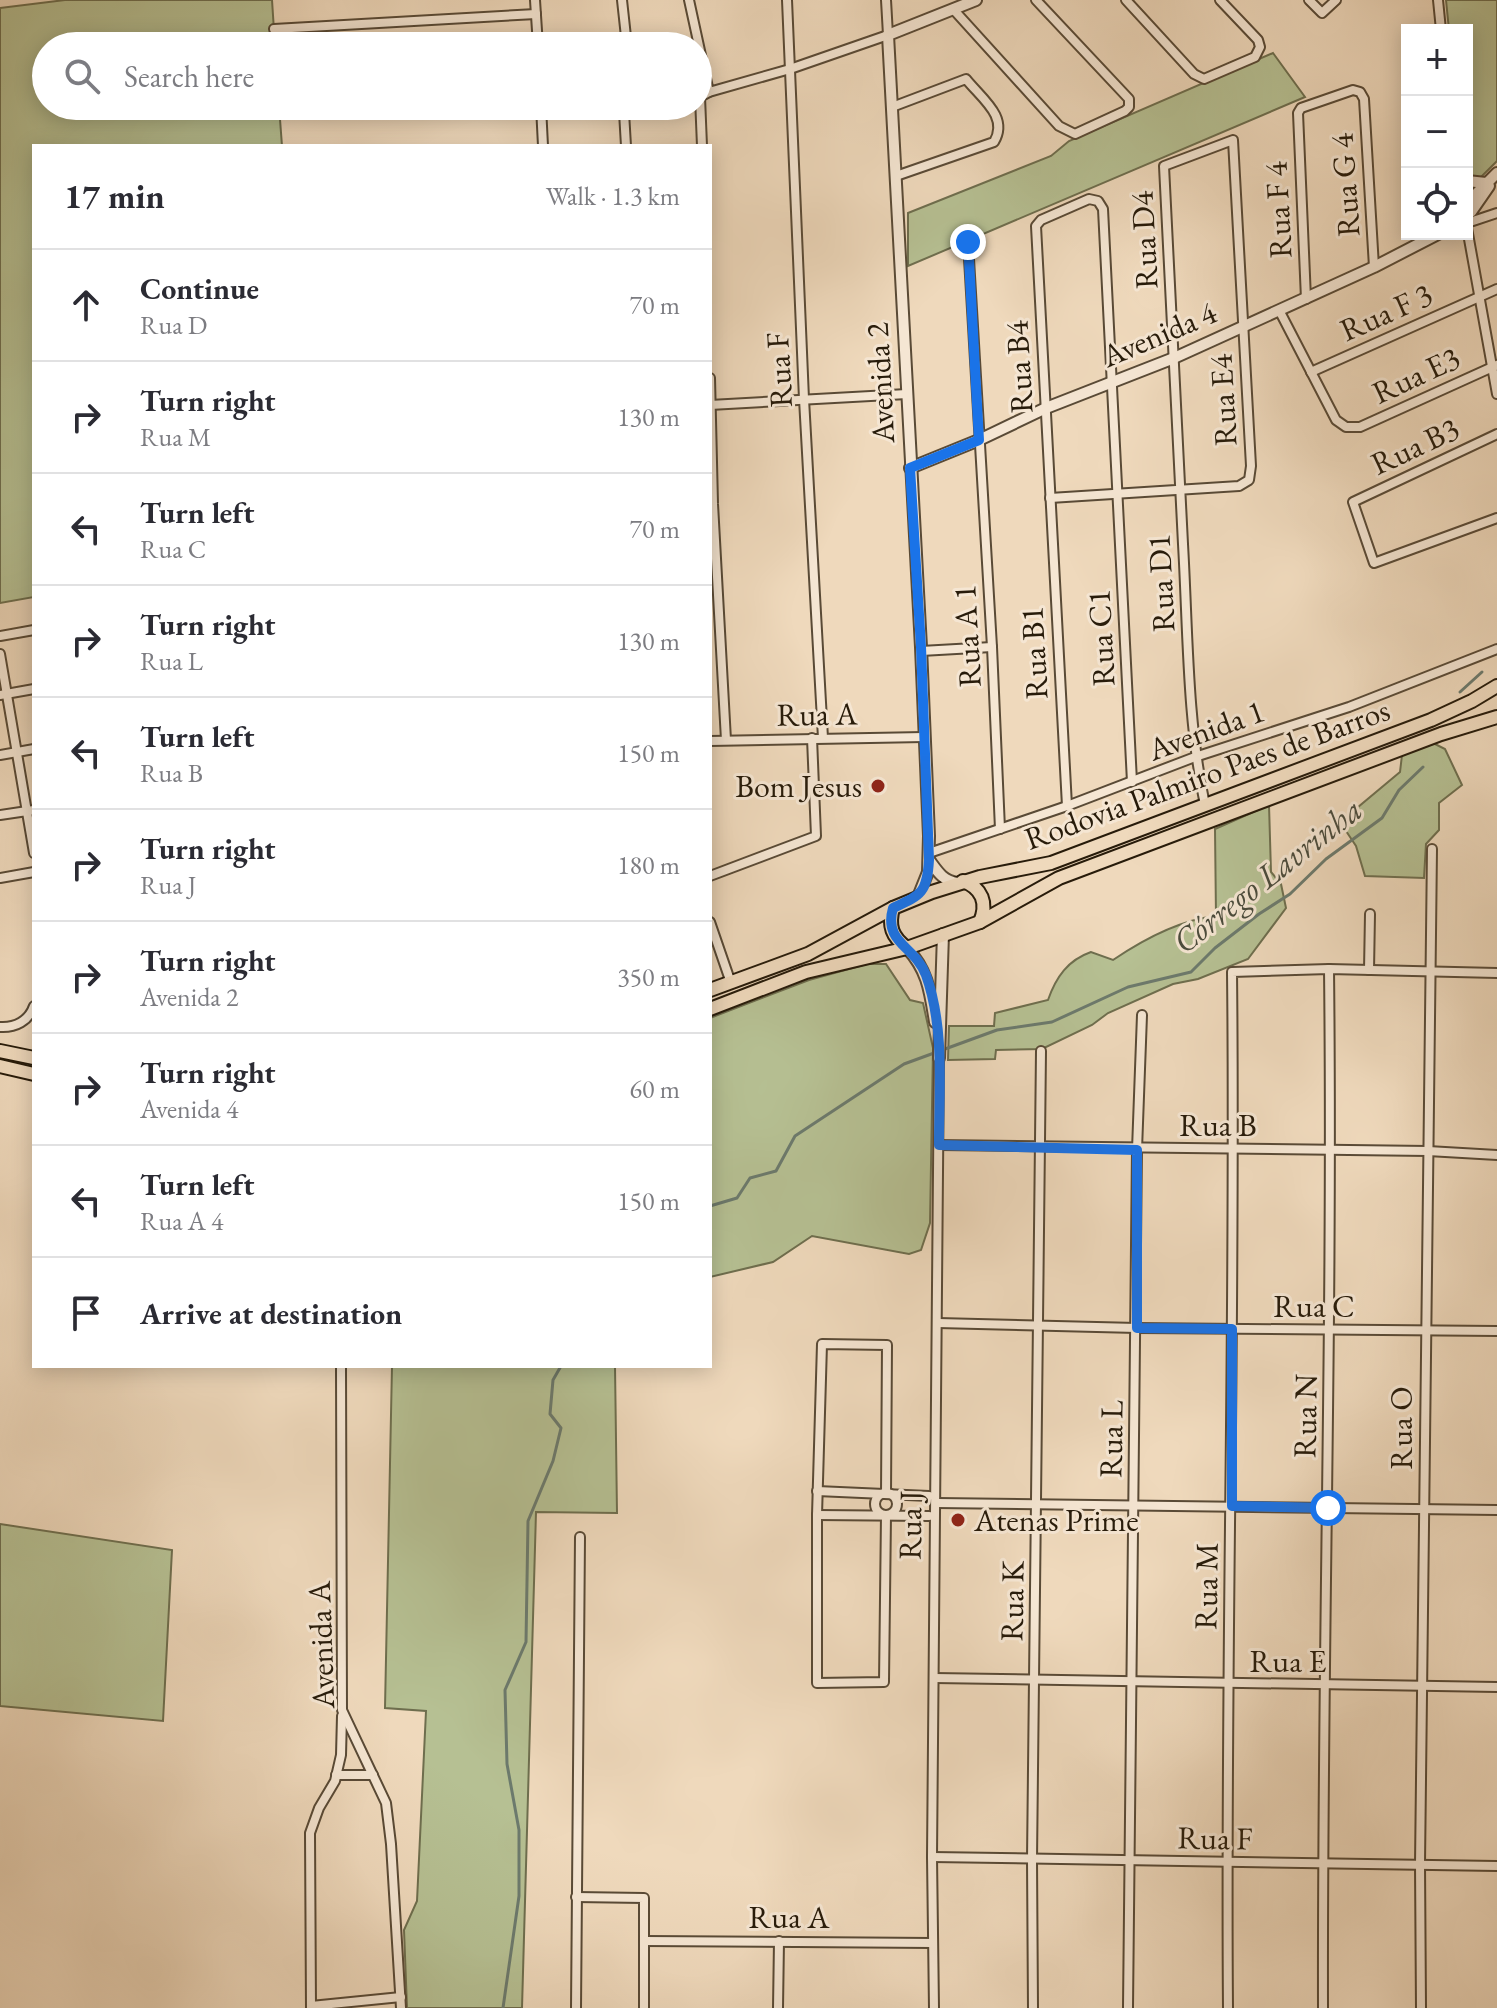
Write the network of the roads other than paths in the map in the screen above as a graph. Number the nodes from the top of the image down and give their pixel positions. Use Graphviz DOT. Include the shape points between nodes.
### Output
graph roads {
  1 [pos="535,0"];
  2 [pos="622,0"];
  3 [pos="689,0"];
  4 [pos="787,0"];
  5 [pos="886,0"];
  6 [pos="976,0"];
  7 [pos="1036,0"];
  8 [pos="1126,0"];
  9 [pos="1220,0"];
  10 [pos="1309,0"];
  11 [pos="1336,0"];
  12 [pos="1438,0"];
  13 [pos="953,9"];
  14 [pos="536,14"];
  15 [pos="1440,24"];
  16 [pos="274,29"];
  17 [pos="537,32"];
  18 [pos="625,32"];
  19 [pos="693,32"];
  20 [pos="888,35"];
  21 [pos="790,69"];
  22 [pos="712,92"];
  23 [pos="1364,99"];
  24 [pos="892,107"];
  25 [pos="542,120"];
  26 [pos="627,120"];
  27 [pos="702,120"];
  28 [pos="1233,140"];
  29 [pos="543,144"];
  30 [pos="626,144"];
  31 [pos="702,144"];
  32 [pos="896,176"];
  33 [pos="1492,178"];
  34 [pos="1473,207"];
  35 [pos="1497,213"];
  36 [pos="1473,215"];
  37 [pos="1036,234"];
  38 [pos="1424,240"];
  39 [pos="1472,240"];
  40 [pos="968,242"];
  41 [pos="1374,267"];
  42 [pos="1497,289"];
  43 [pos="1481,297"];
  44 [pos="1306,299"];
  45 [pos="1279,310"];
  46 [pos="1243,326"];
  47 [pos="1174,358"];
  48 [pos="1495,366"];
  49 [pos="1311,372"];
  50 [pos="1112,382"];
  51 [pos="907,394"];
  52 [pos="1497,394"];
  53 [pos="804,399"];
  54 [pos="712,405"];
  55 [pos="1046,408"];
  56 [pos="1497,434"];
  57 [pos="979,440"];
  58 [pos="910,468"];
  59 [pos="1181,488"];
  60 [pos="1118,492"];
  61 [pos="1050,498"];
  62 [pos="712,504"];
  63 [pos="1497,518"];
  64 [pos="32,630"];
  65 [pos="0,636"];
  66 [pos="992,647"];
  67 [pos="1497,649"];
  68 [pos="921,651"];
  69 [pos="0,654"];
  70 [pos="1497,686"];
  71 [pos="32,689"];
  72 [pos="3,694"];
  73 [pos="1497,717"];
  74 [pos="924,737"];
  75 [pos="812,738"];
  76 [pos="823,738"];
  77 [pos="726,740"];
  78 [pos="712,741"];
  79 [pos="32,749"];
  80 [pos="17,752"];
  81 [pos="0,755"];
  82 [pos="1195,757"];
  83 [pos="1132,782"];
  84 [pos="1205,805"];
  85 [pos="1067,806"];
  86 [pos="30,810"];
  87 [pos="0,815"];
  88 [pos="1000,829"];
  89 [pos="32,832"];
  90 [pos="1432,849"];
  91 [pos="929,856"];
  92 [pos="32,872"];
  93 [pos="712,875"];
  94 [pos="0,878"];
  95 [pos="960,882"];
  96 [pos="918,897"];
  97 [pos="893,908"];
  98 [pos="1370,914"];
  99 [pos="980,922"];
  100 [pos="712,928"];
  101 [pos="943,934"];
  102 [pos="907,948"];
  103 [pos="1329,969"];
  104 [pos="1369,970"];
  105 [pos="1429,971"];
  106 [pos="1497,973"];
  107 [pos="731,983"];
  108 [pos="712,989"];
  109 [pos="712,1008"];
  110 [pos="32,1013"];
  111 [pos="1142,1015"];
  112 [pos="0,1027"];
  113 [pos="939,1043"];
  114 [pos="0,1051"];
  115 [pos="1041,1051"];
  116 [pos="32,1058"];
  117 [pos="939,1058"];
  118 [pos="0,1066"];
  119 [pos="32,1074"];
  120 [pos="939,1145"];
  121 [pos="1041,1148"];
  122 [pos="1234,1149"];
  123 [pos="1137,1150"];
  124 [pos="1331,1150"];
  125 [pos="1428,1151"];
  126 [pos="1497,1155"];
  127 [pos="938,1323"];
  128 [pos="1039,1326"];
  129 [pos="1137,1328"];
  130 [pos="1232,1329"];
  131 [pos="1425,1329"];
  132 [pos="1330,1330"];
  133 [pos="1497,1331"];
  134 [pos="341,1368"];
  135 [pos="817,1491"];
  136 [pos="886,1493"];
  137 [pos="929,1496"];
  138 [pos="937,1503"];
  139 [pos="1037,1504"];
  140 [pos="1134,1505"];
  141 [pos="1232,1506"];
  142 [pos="1328,1508"];
  143 [pos="1424,1510"];
  144 [pos="1497,1510"];
  145 [pos="817,1515"];
  146 [pos="886,1515"];
  147 [pos="929,1516"];
  148 [pos="580,1537"];
  149 [pos="934,1678"];
  150 [pos="1035,1680"];
  151 [pos="1131,1683"];
  152 [pos="1229,1685"];
  153 [pos="1325,1685"];
  154 [pos="1423,1686"];
  155 [pos="1497,1687"];
  156 [pos="342,1710"];
  157 [pos="336,1775"];
  158 [pos="373,1775"];
  159 [pos="932,1857"];
  160 [pos="1032,1860"];
  161 [pos="1130,1861"];
  162 [pos="1227,1862"];
  163 [pos="1323,1863"];
  164 [pos="1420,1864"];
  165 [pos="1497,1866"];
  166 [pos="576,1897"];
  167 [pos="644,1941"];
  168 [pos="779,1941"];
  169 [pos="933,1943"];
  170 [pos="401,1997"];
  171 [pos="311,2007"];
  172 [pos="401,2008"];
  173 [pos="576,2008"];
  174 [pos="644,2008"];
  175 [pos="778,2008"];
  176 [pos="934,2008"];
  177 [pos="1033,2008"];
  178 [pos="1128,2008"];
  179 [pos="1228,2008"];
  180 [pos="1323,2008"];
  181 [pos="1421,2008"];
  1 -- 14 [label="street"];
  2 -- 18 [label="street"];
  3 -- 19 [label="street"];
  4 -- 21 [label="street, Rua F"];
  5 -- 20 [label="street, Avenida 2"];
  6 -- 13 [label="street"];
  7 -- 13 [label="street" via="1129,99 1125,111 1075,134 1059,126"];
  8 -- 9 [label="street" via="1204,79 1255,57 1260,47"];
  10 -- 11 [label="street" via="1322,13"];
  12 -- 15 [label="street"];
  13 -- 20 [label="street"];
  14 -- 16 [label="street"];
  14 -- 17 [label="street"];
  20 -- 21 [label="street"];
  20 -- 24 [label="street, Avenida 2"];
  21 -- 22 [label="street"];
  21 -- 53 [label="street, Rua F"];
  23 -- 41 [label="street, Rua G 4"];
  23 -- 44 [label="street, Rua F 4" via="1353,90 1301,108 1297,120"];
  24 -- 32 [label="street, Avenida 2"];
  24 -- 32 [label="street" via="966,79 1000,120 994,142"];
  25 -- 29 [label="street"];
  26 -- 30 [label="street"];
  27 -- 31 [label="street"];
  28 -- 46 [label="street, Rua E4"];
  28 -- 47 [label="street, Rua D4" via="1164,166"];
  32 -- 51 [label="street, Avenida 2"];
  33 -- 34 [label="street"];
  35 -- 36 [label="street"];
  37 -- 50 [label="street, Rua C1" via="1041,220 1089,199 1103,209"];
  37 -- 55 [label="street, Rua B4"];
  38 -- 41 [label="street, Avenida 4"];
  39 -- 43 [label="street"];
  40 -- 57 [label="street, Rua A 1"];
  41 -- 44 [label="street, Avenida 4"];
  42 -- 43 [label="street, Rua F 3"];
  43 -- 48 [label="street"];
  43 -- 49 [label="street, Rua F 3"];
  44 -- 45 [label="street, Avenida 4"];
  45 -- 46 [label="street, Avenida 4"];
  45 -- 49 [label="street"];
  46 -- 47 [label="street, Avenida 4"];
  46 -- 59 [label="street, Rua E4" via="1249,480 1239,486"];
  47 -- 50 [label="street, Avenida 4"];
  47 -- 59 [label="street, Rua D1"];
  48 -- 49 [label="street, Rua E3" via="1360,427 1336,420"];
  48 -- 52 [label="street"];
  50 -- 55 [label="street, Avenida 4"];
  50 -- 60 [label="street, Rua C1"];
  51 -- 53 [label="street"];
  51 -- 58 [label="street, Avenida 2"];
  53 -- 54 [label="street"];
  53 -- 76 [label="street, Rua F"];
  55 -- 57 [label="street, Avenida 4"];
  55 -- 61 [label="street, Rua B4"];
  56 -- 63 [label="street, Rua B3" via="1353,502 1374,563"];
  57 -- 58 [label="street, Avenida 4"];
  57 -- 66 [label="street, Rua A 1"];
  58 -- 68 [label="street, Avenida 2"];
  59 -- 60 [label="street"];
  59 -- 82 [label="street, Rua D1"];
  60 -- 61 [label="street"];
  60 -- 83 [label="street, Rua C1"];
  61 -- 85 [label="street, Rua B1"];
  62 -- 77 [label="street"];
  64 -- 65 [label="street"];
  66 -- 68 [label="street"];
  66 -- 88 [label="street, Rua A 1"];
  67 -- 82 [label="street, Avenida 1" via="1349,707"];
  68 -- 74 [label="street, Avenida 2"];
  69 -- 72 [label="street"];
  70 -- 84 [label="main road, Rodovia Palmiro Paes de Barros" via="1431,720"];
  71 -- 72 [label="street"];
  72 -- 80 [label="street"];
  73 -- 99 [label="main road, Rodovia Palmiro Paes de Barros" via="1059,878"];
  74 -- 76 [label="street, Rua A"];
  74 -- 91 [label="street, Avenida 2"];
  75 -- 76 [label="street, Rua A"];
  75 -- 77 [label="street, Rua A"];
  75 -- 93 [label="street" via="816,836"];
  77 -- 78 [label="street, Rua A"];
  79 -- 80 [label="street"];
  80 -- 81 [label="street"];
  80 -- 86 [label="street"];
  82 -- 83 [label="street, Avenida 1"];
  82 -- 84 [label="street, Rua D1"];
  83 -- 85 [label="street, Avenida 1"];
  84 -- 95 [label="main road, Rodovia Palmiro Paes de Barros" via="1051,863"];
  85 -- 88 [label="street, Avenida 1"];
  86 -- 87 [label="street"];
  86 -- 89 [label="street"];
  88 -- 91 [label="street, Avenida 1"];
  90 -- 105 [label="street, Rua O"];
  91 -- 95 [label="street" via="940,876"];
  91 -- 96 [label="street, Avenida 2"];
  92 -- 94 [label="street"];
  95 -- 96 [label="main road, Rodovia Palmiro Paes de Barros"];
  95 -- 99 [label="main road" via="983,897"];
  96 -- 97 [label="main road, Rodovia Palmiro Paes de Barros"];
  97 -- 102 [label="main road" via="891,931"];
  97 -- 107 [label="main road, Rodovia Palmiro Paes de Barros" via="808,954"];
  98 -- 104 [label="street"];
  99 -- 101 [label="main road, Rodovia Palmiro Paes de Barros"];
  100 -- 107 [label="street"];
  101 -- 102 [label="main road, Rodovia Palmiro Paes de Barros"];
  101 -- 113 [label="street, Rua J"];
  102 -- 109 [label="main road, Rodovia Palmiro Paes de Barros" via="806,972"];
  102 -- 113 [label="street, Rua J" via="927,978"];
  103 -- 104 [label="street"];
  103 -- 122 [label="street, Rua M" via="1232,972"];
  103 -- 124 [label="street, Rua N"];
  104 -- 105 [label="street"];
  105 -- 106 [label="street"];
  105 -- 125 [label="street, Rua O"];
  107 -- 108 [label="main road, Rodovia Palmiro Paes de Barros"];
  110 -- 112 [label="street" via="19,1025"];
  111 -- 123 [label="street, Rua L"];
  113 -- 117 [label="street, Rua J"];
  114 -- 116 [label="main road"];
  115 -- 121 [label="street, Rua K"];
  117 -- 120 [label="street, Rua J"];
  118 -- 119 [label="main road"];
  120 -- 121 [label="street, Rua B"];
  120 -- 127 [label="street, Rua J"];
  121 -- 123 [label="street, Rua B"];
  121 -- 128 [label="street, Rua K"];
  122 -- 123 [label="street, Rua B"];
  122 -- 124 [label="street, Rua B"];
  122 -- 130 [label="street, Rua M"];
  123 -- 129 [label="street, Rua L"];
  124 -- 125 [label="street, Rua B"];
  124 -- 132 [label="street, Rua N"];
  125 -- 126 [label="street, Rua B"];
  125 -- 131 [label="street, Rua O"];
  127 -- 128 [label="street, Rua C"];
  127 -- 138 [label="street, Rua J"];
  128 -- 129 [label="street, Rua C"];
  128 -- 139 [label="street, Rua K"];
  129 -- 130 [label="street, Rua C"];
  129 -- 140 [label="street, Rua L"];
  130 -- 132 [label="street, Rua C"];
  130 -- 141 [label="street, Rua M"];
  131 -- 132 [label="street, Rua C"];
  131 -- 133 [label="street, Rua C"];
  131 -- 143 [label="street, Rua O"];
  132 -- 142 [label="street, Rua N"];
  134 -- 156 [label="street, Avenida A"];
  135 -- 136 [label="street"];
  135 -- 136 [label="street" via="822,1344 887,1345"];
  135 -- 145 [label="street"];
  136 -- 137 [label="street"];
  136 -- 146 [label="street" via="875,1502 879,1513"];
  136 -- 146 [label="street" via="897,1504"];
  138 -- 139 [label="street"];
  138 -- 149 [label="street, Rua J"];
  139 -- 140 [label="street"];
  139 -- 150 [label="street, Rua K"];
  140 -- 141 [label="street"];
  140 -- 151 [label="street, Rua L"];
  141 -- 142 [label="street"];
  141 -- 152 [label="street, Rua M"];
  142 -- 143 [label="street"];
  142 -- 153 [label="street, Rua N"];
  143 -- 144 [label="street"];
  143 -- 154 [label="street, Rua O"];
  145 -- 146 [label="street"];
  145 -- 146 [label="street" via="817,1683 884,1682"];
  146 -- 147 [label="street"];
  148 -- 166 [label="street"];
  149 -- 150 [label="street, Rua E"];
  149 -- 159 [label="street, Rua J"];
  150 -- 151 [label="street, Rua E"];
  150 -- 160 [label="street, Rua K"];
  151 -- 152 [label="street, Rua E"];
  151 -- 161 [label="street, Rua L"];
  152 -- 153 [label="street, Rua E"];
  152 -- 162 [label="street, Rua M"];
  153 -- 154 [label="street, Rua E"];
  153 -- 163 [label="street, Rua N"];
  154 -- 155 [label="street, Rua E"];
  154 -- 164 [label="street, Rua O"];
  156 -- 157 [label="street"];
  156 -- 158 [label="street, Avenida A"];
  157 -- 158 [label="street"];
  157 -- 171 [label="street" via="310,1833"];
  158 -- 170 [label="street, Avenida A" via="386,1803"];
  159 -- 160 [label="street, Rua F"];
  159 -- 169 [label="street, Rua J"];
  160 -- 161 [label="street, Rua F"];
  160 -- 177 [label="street, Rua K"];
  161 -- 162 [label="street, Rua F"];
  161 -- 178 [label="street, Rua L"];
  162 -- 163 [label="street, Rua F"];
  162 -- 179 [label="street, Rua M"];
  163 -- 164 [label="street, Rua F"];
  163 -- 180 [label="street, Rua N"];
  164 -- 165 [label="street, Rua F"];
  164 -- 181 [label="street, Rua O"];
  166 -- 167 [label="street" via="644,1898"];
  166 -- 173 [label="street"];
  167 -- 168 [label="street, Rua A"];
  167 -- 174 [label="street"];
  168 -- 169 [label="street, Rua A"];
  168 -- 175 [label="street"];
  169 -- 176 [label="street, Rua J"];
  170 -- 171 [label="street"];
  170 -- 172 [label="street, Avenida A"];
}
